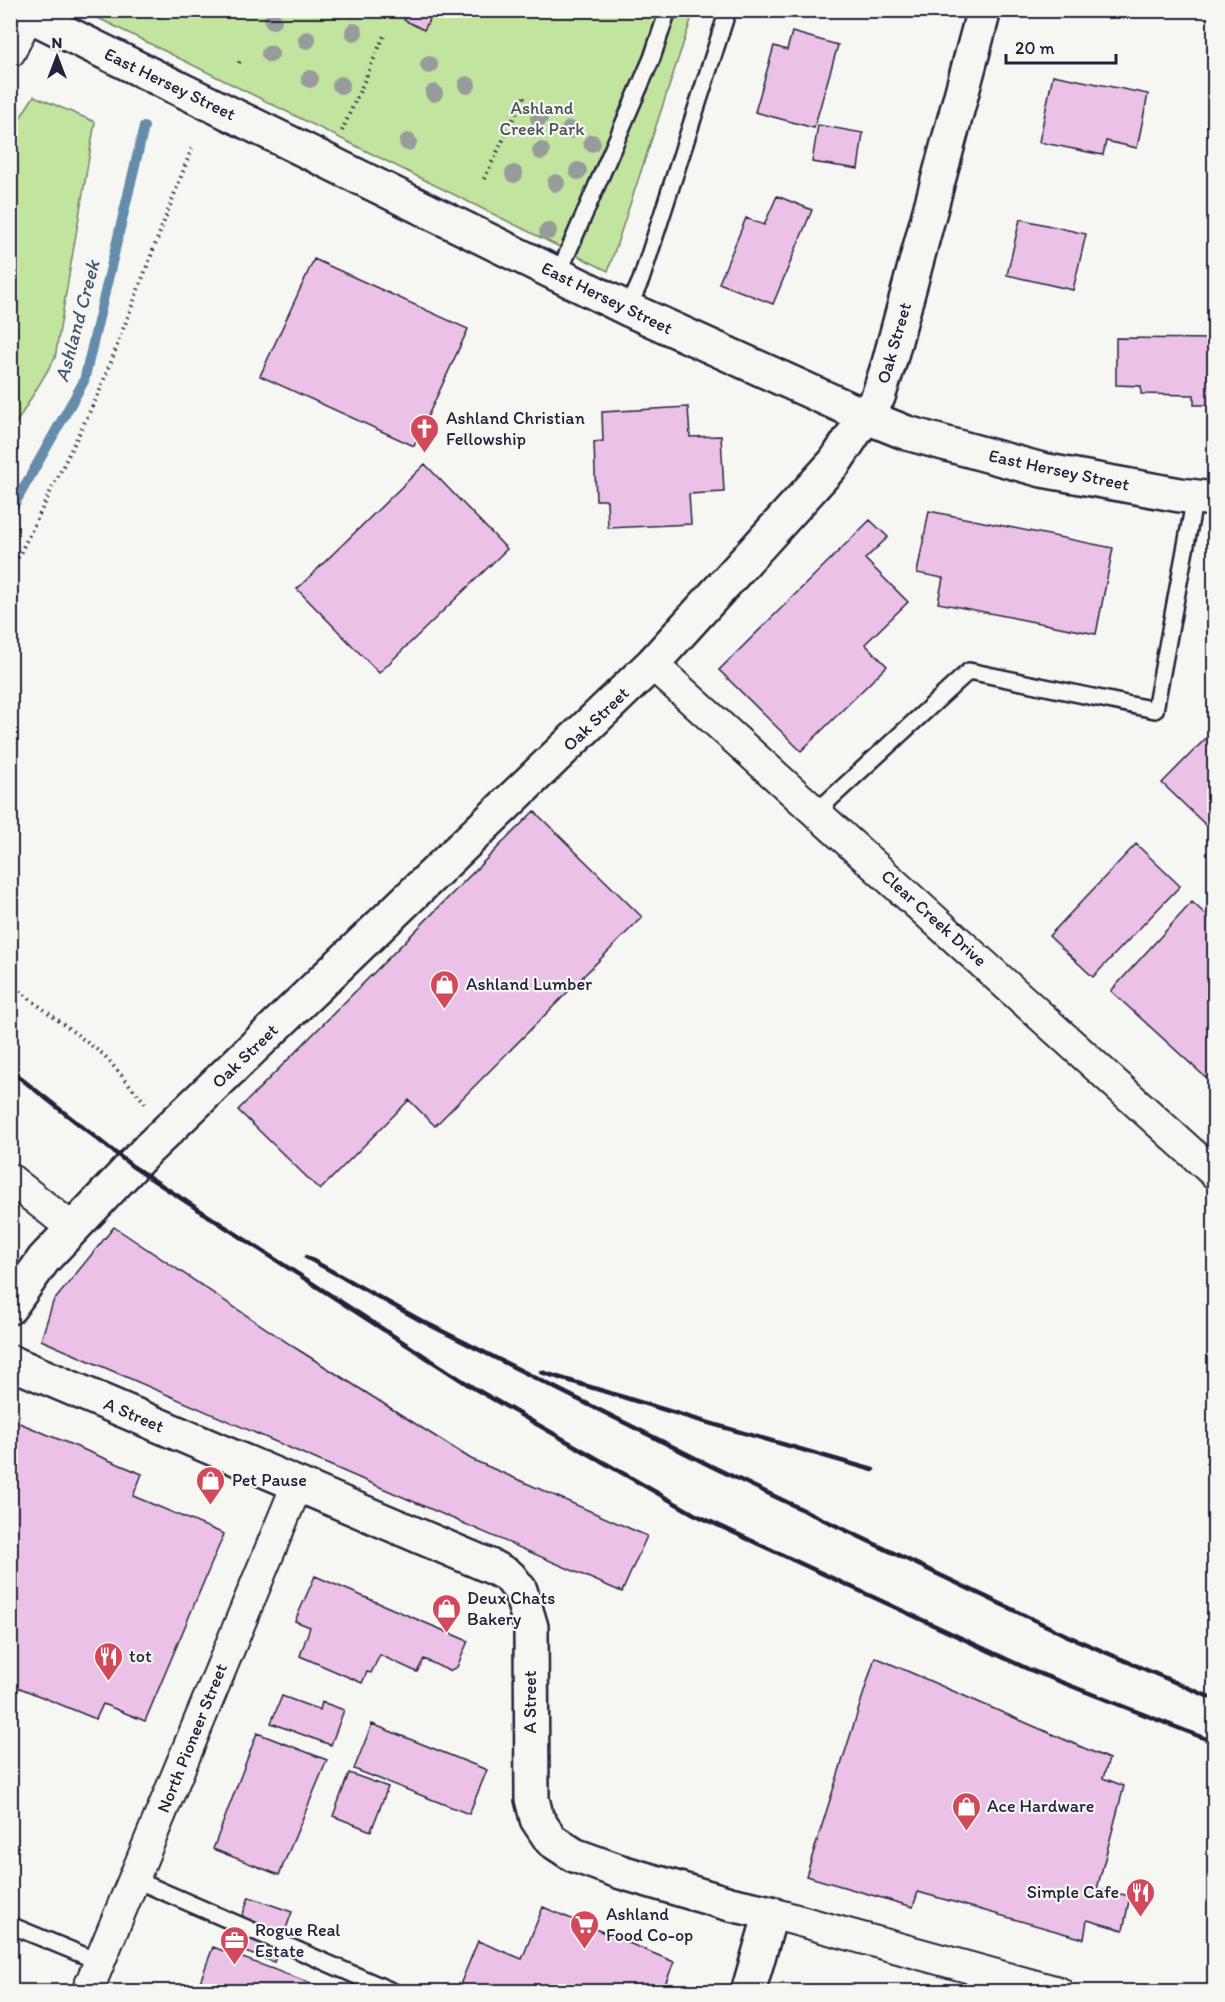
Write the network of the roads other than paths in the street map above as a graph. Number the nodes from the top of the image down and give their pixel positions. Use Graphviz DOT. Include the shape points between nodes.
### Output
graph roads {
  1 [pos="668,10"];
  2 [pos="728,10"];
  3 [pos="984,10"];
  4 [pos="24,13"];
  5 [pos="10,52"];
  6 [pos="558,275"];
  7 [pos="628,309"];
  8 [pos="867,417"];
  9 [pos="1205,498"];
  10 [pos="652,664"];
  11 [pos="816,812"];
  12 [pos="1215,1173"];
  13 [pos="10,1179"];
  14 [pos="72,1228"];
  15 [pos="10,1307"];
  16 [pos="10,1362"];
  17 [pos="297,1485"];
  18 [pos="134,1879"];
  19 [pos="771,1913"];
  20 [pos="10,1925"];
  21 [pos="100,1962"];
  22 [pos="87,1992"];
  23 [pos="394,1992"];
  24 [pos="748,1992"];
  25 [pos="1058,1992"];
  1 -- 6 [label="lane" via="652,58"];
  2 -- 7 [label="lane" via="641,280"];
  3 -- 8 [label="street, Oak Street" via="890,363"];
  4 -- 5 [label="street"];
  4 -- 6 [label="street, East Hersey Street"];
  6 -- 7 [label="street, East Hersey Street"];
  7 -- 8 [label="street, East Hersey Street"];
  8 -- 9 [label="street, East Hersey Street" via="908,433 1042,470"];
  8 -- 10 [label="street, Oak Street" via="836,462"];
  9 -- 11 [label="lane" via="1155,710 969,671"];
  10 -- 11 [label="street, Clear Creek Drive"];
  10 -- 14 [label="street, Oak Street" via="167,1130"];
  11 -- 12 [label="street, Clear Creek Drive"];
  13 -- 14 [label="street"];
  14 -- 15 [label="street, Oak Street"];
  16 -- 17 [label="street, A Street"];
  17 -- 18 [label="street, North Pioneer Street"];
  17 -- 19 [label="street, A Street" via="492,1567 509,1576 520,1590 531,1628 532,1799 537,1819 551,1840 574,1856 621,1872"];
  18 -- 21 [label="street, North Pioneer Street"];
  18 -- 23 [label="lane"];
  19 -- 24 [label="street"];
  19 -- 25 [label="street, A Street"];
  20 -- 21 [label="lane"];
  21 -- 22 [label="street, North Pioneer Street"];
}
